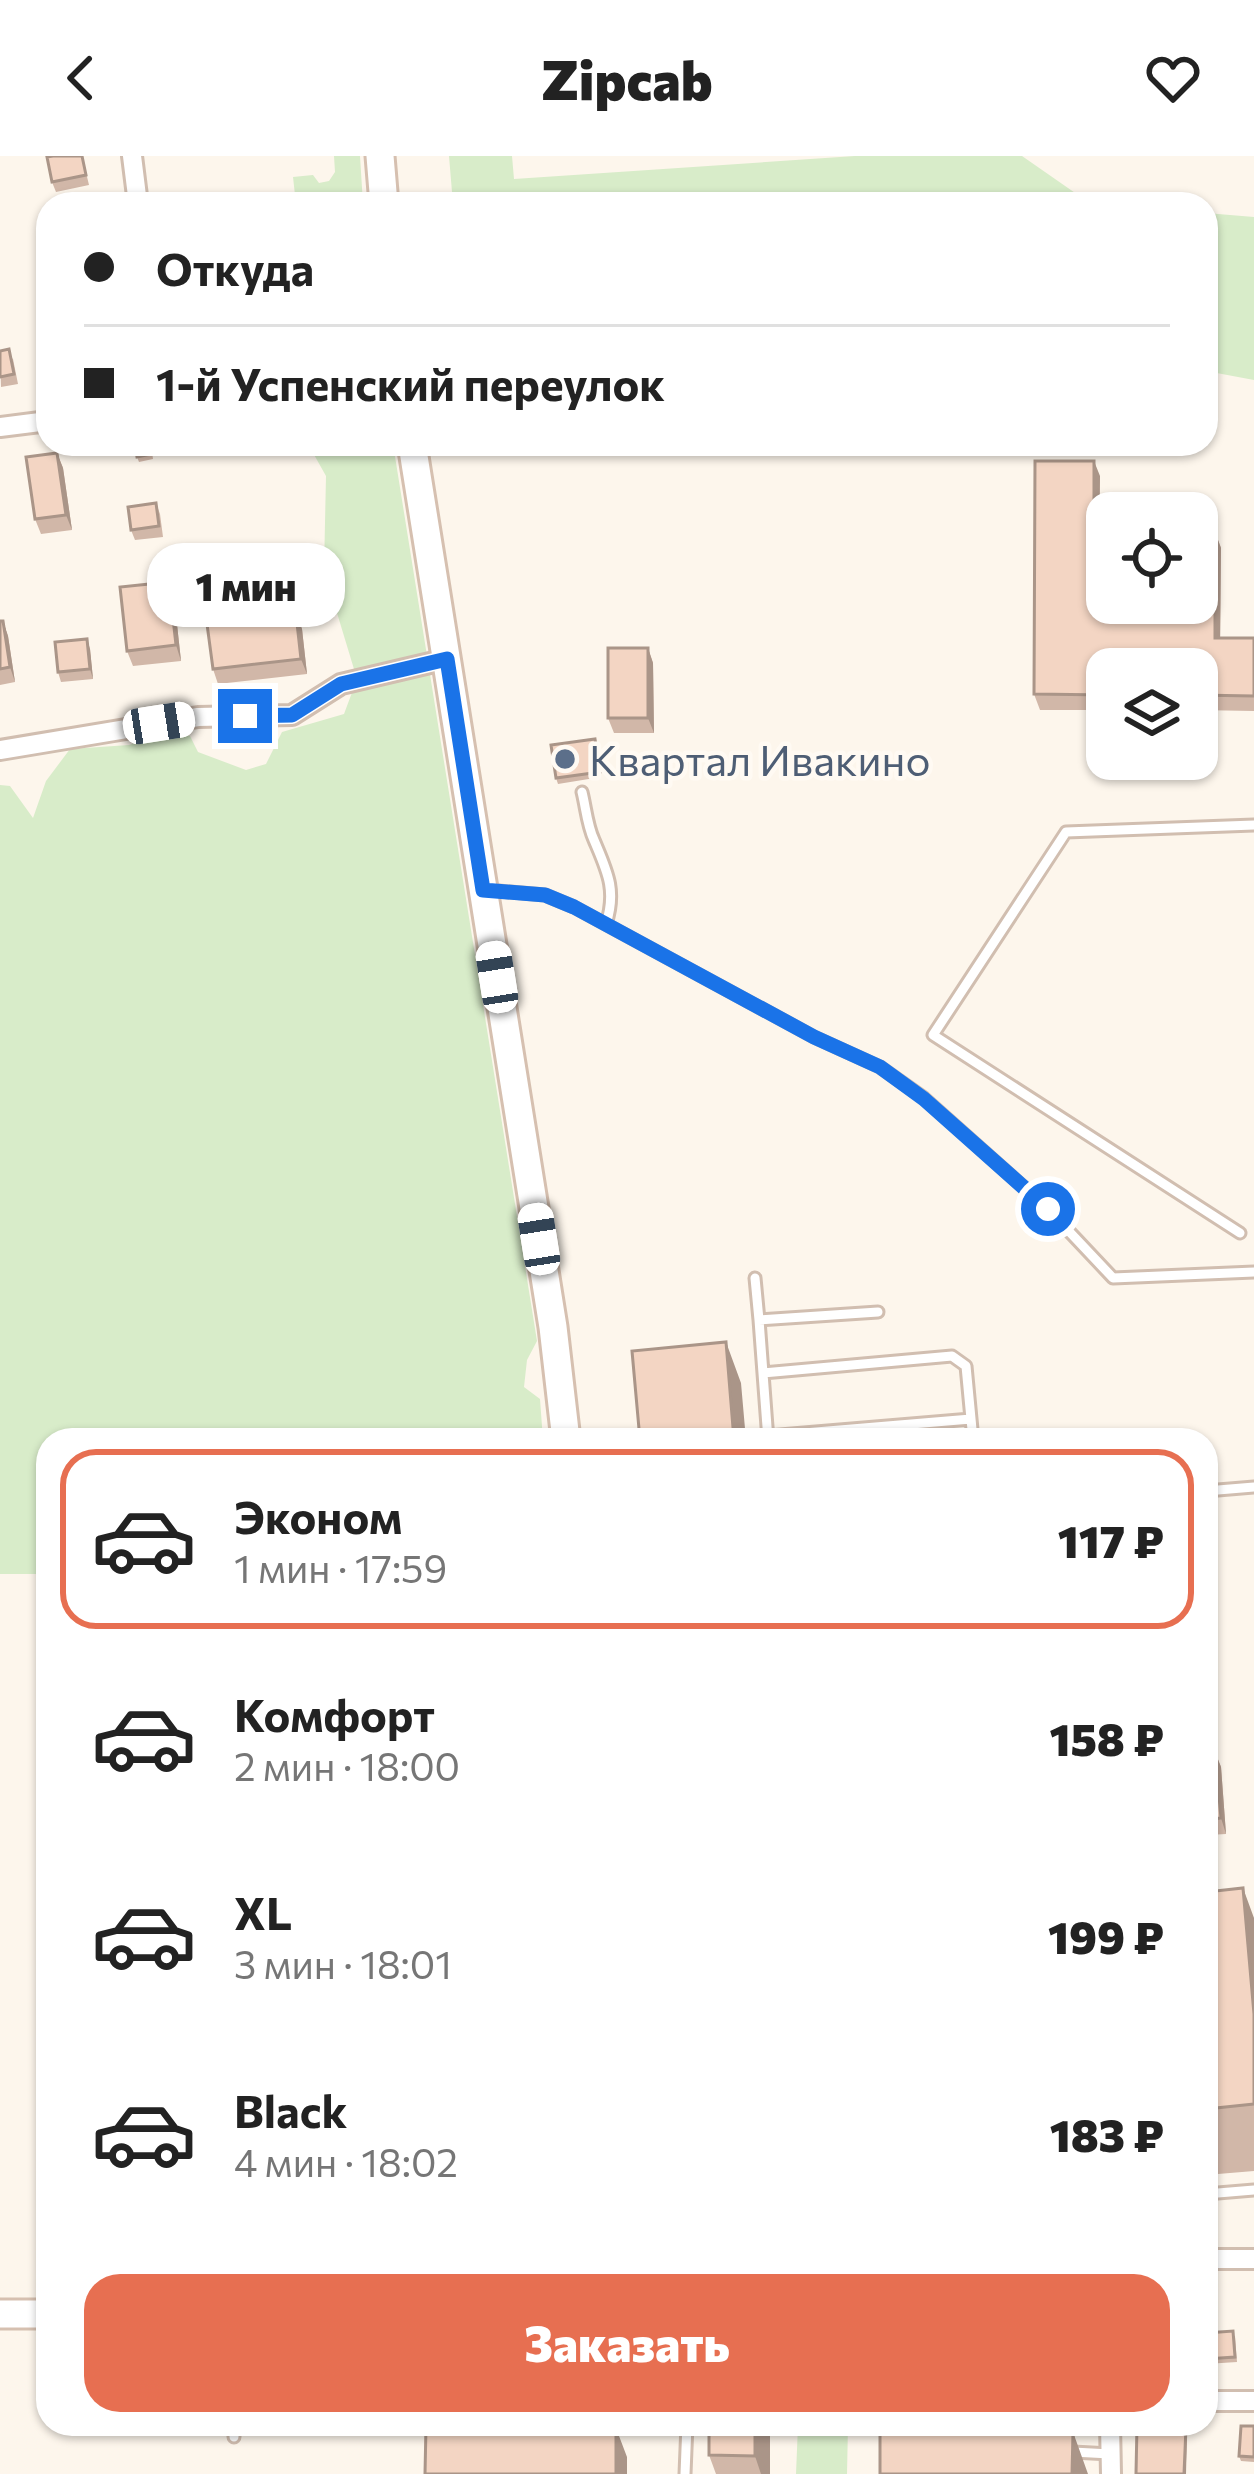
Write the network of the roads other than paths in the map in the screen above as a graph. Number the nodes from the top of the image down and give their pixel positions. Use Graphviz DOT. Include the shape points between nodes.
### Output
graph roads {
  1 [pos="132,156"];
  2 [pos="380,156"];
  3 [pos="136,192"];
  4 [pos="383,192"];
  5 [pos="36,422"];
  6 [pos="0,427"];
  7 [pos="414,456"];
  8 [pos="447,659"];
  9 [pos="0,750"];
  10 [pos="582,792"];
  11 [pos="1254,825"];
  12 [pos="483,890"];
  13 [pos="606,924"];
  14 [pos="1240,1233"];
  15 [pos="1254,1272"];
  16 [pos="755,1278"];
  17 [pos="878,1312"];
  18 [pos="758,1321"];
  19 [pos="763,1373"];
  20 [pos="971,1419"];
  21 [pos="565,1428"];
  22 [pos="767,1428"];
  23 [pos="875,1428"];
  24 [pos="972,1428"];
  25 [pos="1254,1486"];
  26 [pos="1218,1490"];
  27 [pos="1254,2190"];
  28 [pos="1218,2193"];
  29 [pos="1218,2259"];
  30 [pos="1254,2259"];
  31 [pos="0,2314"];
  32 [pos="36,2314"];
  33 [pos="1218,2401"];
  34 [pos="1254,2401"];
  35 [pos="686,2436"];
  36 [pos="1066,2451"];
  37 [pos="1111,2464"];
  38 [pos="685,2474"];
  1 -- 3 [label="street"];
  2 -- 4 [label="main road"];
  5 -- 6 [label="street"];
  7 -- 8 [label="main road"];
  8 -- 9 [label="street" via="341,684 292,715 198,717"];
  8 -- 12 [label="main road"];
  10 -- 13 [label="lane" via="614,899"];
  11 -- 14 [label="lane" via="1066,832 933,1035"];
  12 -- 13 [label="lane" via="545,895"];
  12 -- 21 [label="main road"];
  13 -- 15 [label="lane" via="880,1067 1048,1209 1112,1277"];
  16 -- 18 [label="lane"];
  17 -- 18 [label="lane"];
  18 -- 19 [label="lane"];
  19 -- 20 [label="lane" via="952,1356 966,1366"];
  19 -- 22 [label="lane"];
  20 -- 23 [label="lane"];
  20 -- 24 [label="lane"];
  25 -- 26 [label="lane"];
  27 -- 28 [label="lane"];
  29 -- 30 [label="street"];
  31 -- 32 [label="main road"];
  33 -- 34 [label="street"];
  35 -- 38 [label="lane"];
  36 -- 37 [label="lane"];
}
